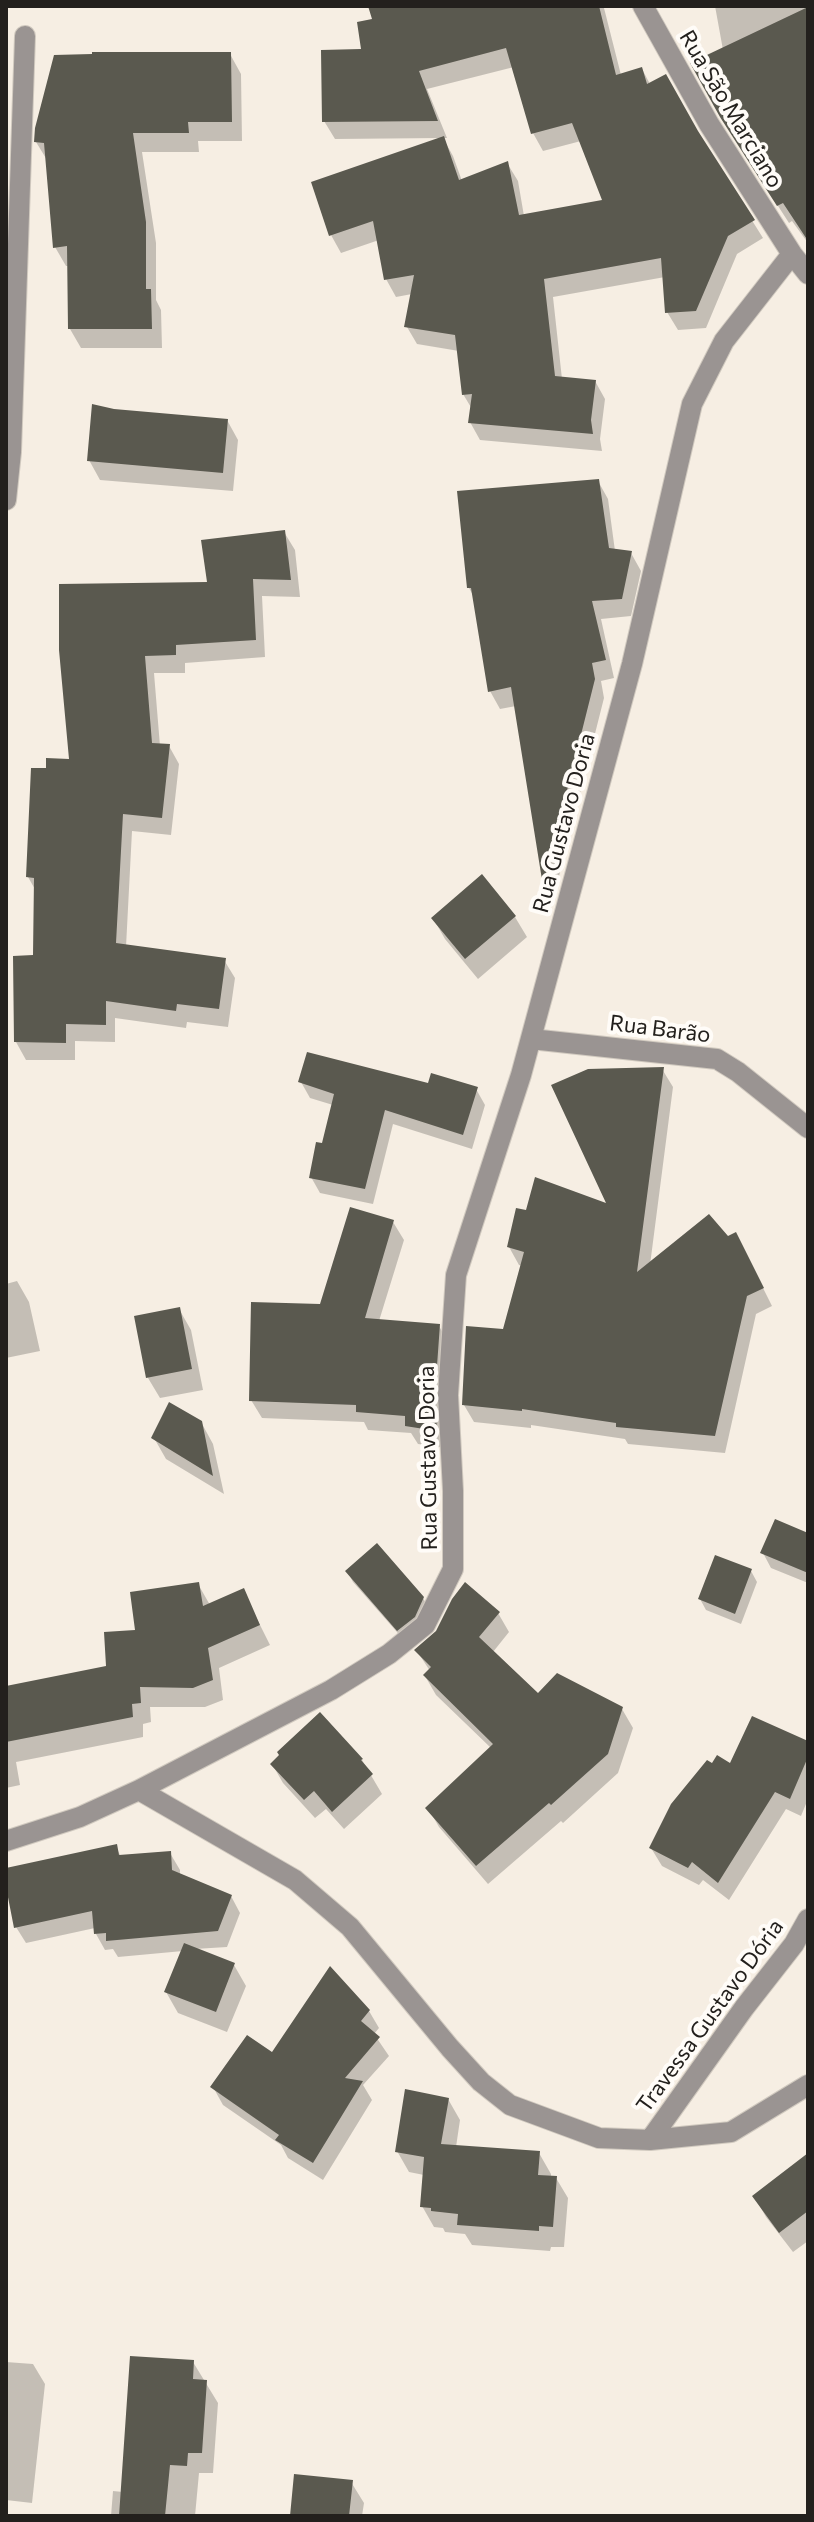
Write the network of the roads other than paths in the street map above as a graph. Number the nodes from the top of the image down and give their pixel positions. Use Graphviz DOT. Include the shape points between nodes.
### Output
graph roads {
  1 [pos="643,6"];
  2 [pos="25,36"];
  3 [pos="792,254"];
  4 [pos="808,274"];
  5 [pos="6,500"];
  6 [pos="531,1039"];
  7 [pos="808,1128"];
  8 [pos="139,1790"];
  9 [pos="6,1841"];
  10 [pos="808,1919"];
  11 [pos="808,2085"];
  12 [pos="650,2140"];
  1 -- 3 [label="street, Rua São Marciano" via="709,124"];
  2 -- 5 [label="street"];
  3 -- 4 [label="street, Rua São Marciano"];
  3 -- 6 [label="street, Rua Gustavo Doria" via="724,341 692,404 632,664"];
  6 -- 7 [label="street, Rua Barão" via="717,1059"];
  6 -- 8 [label="street, Rua Gustavo Doria" via="456,1275 448,1395 453,1569 425,1625 331,1690"];
  8 -- 9 [label="street, Rua Gustavo Doria" via="80,1817"];
  8 -- 12 [label="street" via="295,1880 350,1927 450,2048 510,2105 599,2138"];
  10 -- 12 [label="street, Travessa Gustavo Dória"];
  11 -- 12 [label="street" via="731,2132"];
}
